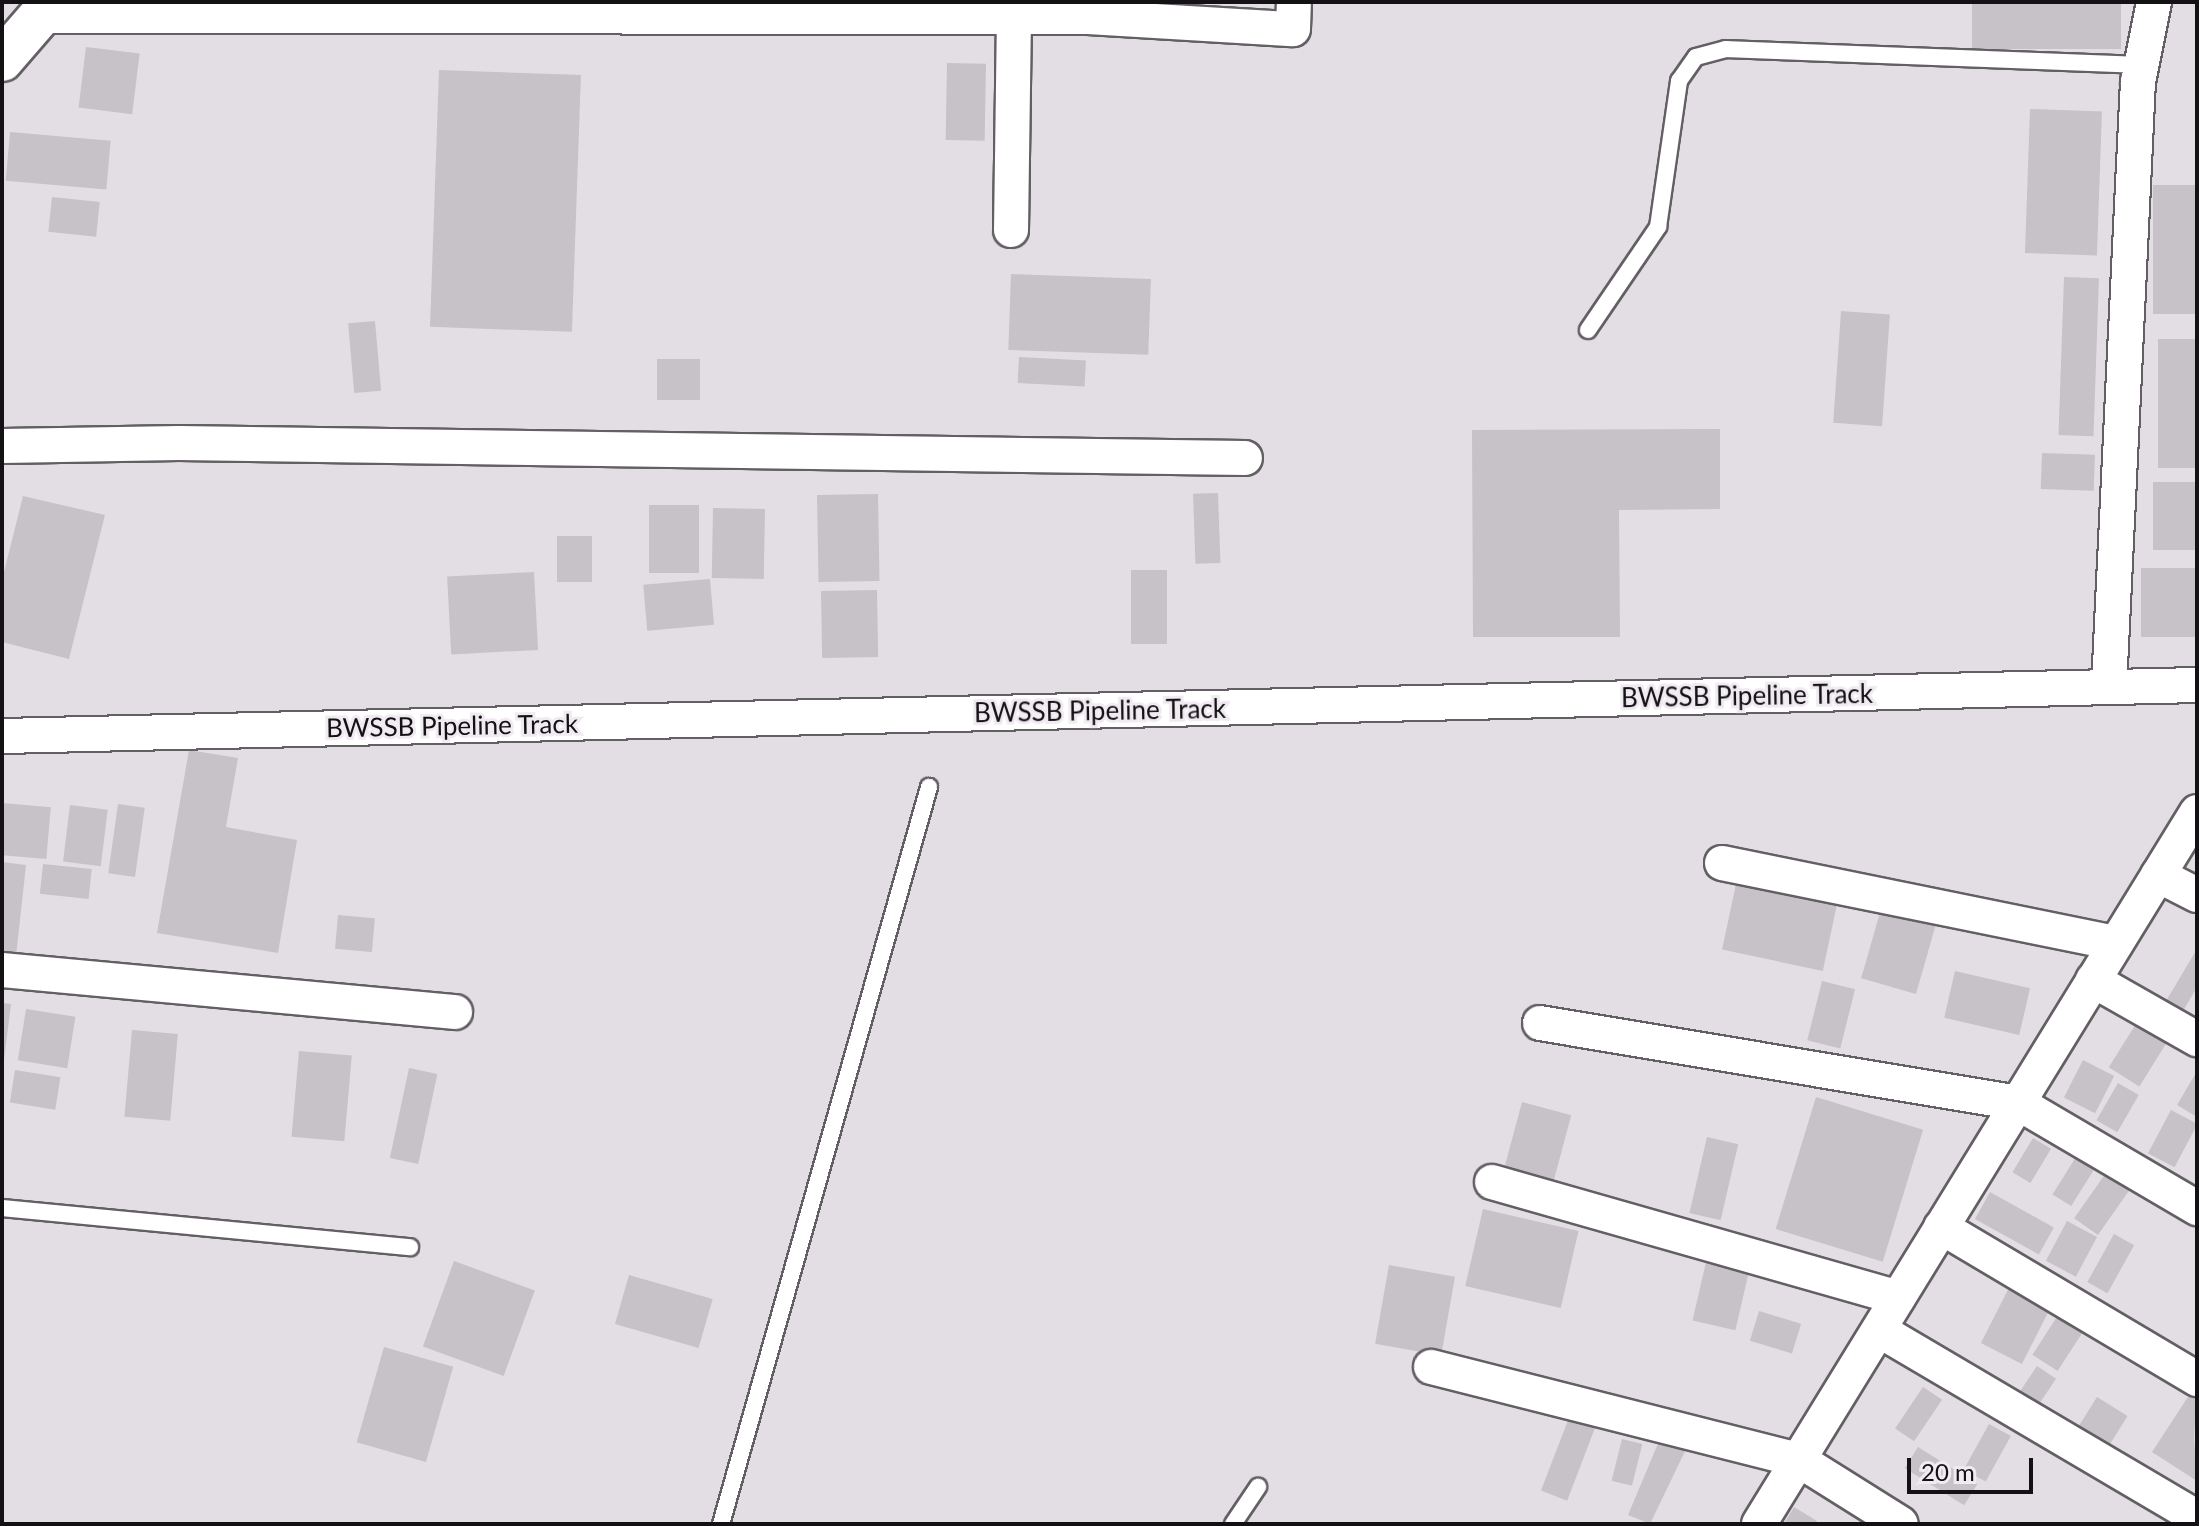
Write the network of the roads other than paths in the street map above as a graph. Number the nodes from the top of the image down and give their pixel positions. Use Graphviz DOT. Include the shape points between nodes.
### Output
graph roads {
  1 [pos="1294,2"];
  2 [pos="2154,2"];
  3 [pos="46,9"];
  4 [pos="736,9"];
  5 [pos="922,10"];
  6 [pos="1130,10"];
  7 [pos="1014,17"];
  8 [pos="2,60"];
  9 [pos="2141,65"];
  10 [pos="1011,230"];
  11 [pos="1588,330"];
  12 [pos="2,446"];
  13 [pos="1245,458"];
  14 [pos="2197,685"];
  15 [pos="2109,687"];
  16 [pos="2,736"];
  17 [pos="929,787"];
  18 [pos="2197,812"];
  19 [pos="1722,863"];
  20 [pos="2158,875"];
  21 [pos="2197,895"];
  22 [pos="2116,943"];
  23 [pos="2,970"];
  24 [pos="2093,980"];
  25 [pos="455,1012"];
  26 [pos="1540,1023"];
  27 [pos="2197,1039"];
  28 [pos="2018,1103"];
  29 [pos="1492,1182"];
  30 [pos="2,1208"];
  31 [pos="2197,1208"];
  32 [pos="1941,1227"];
  33 [pos="410,1247"];
  34 [pos="1898,1298"];
  35 [pos="1879,1330"];
  36 [pos="1431,1367"];
  37 [pos="2197,1379"];
  38 [pos="1799,1460"];
  39 [pos="1258,1487"];
  40 [pos="2197,1517"];
  41 [pos="721,1524"];
  42 [pos="1233,1524"];
  43 [pos="1759,1524"];
  44 [pos="1901,1524"];
  1 -- 6 [label="street" via="1293,29"];
  2 -- 9 [label="street"];
  3 -- 4 [label="street"];
  3 -- 8 [label="street"];
  4 -- 5 [label="street"];
  5 -- 7 [label="street"];
  6 -- 7 [label="street"];
  7 -- 10 [label="street"];
  9 -- 11 [label="lane" via="1726,49 1696,57 1679,81 1658,227"];
  9 -- 15 [label="street"];
  12 -- 13 [label="street" via="179,443"];
  14 -- 15 [label="street, BWSSB Pipeline Track"];
  15 -- 16 [label="street, BWSSB Pipeline Track"];
  17 -- 41 [label="lane"];
  18 -- 20 [label="street"];
  19 -- 22 [label="street"];
  20 -- 21 [label="street"];
  20 -- 22 [label="street"];
  22 -- 24 [label="street"];
  23 -- 25 [label="street"];
  24 -- 27 [label="street"];
  24 -- 28 [label="street"];
  26 -- 28 [label="street"];
  28 -- 31 [label="street"];
  28 -- 32 [label="street"];
  29 -- 34 [label="street"];
  30 -- 33 [label="lane"];
  32 -- 34 [label="street"];
  32 -- 37 [label="street"];
  34 -- 35 [label="street"];
  35 -- 38 [label="street"];
  35 -- 40 [label="street"];
  36 -- 38 [label="street"];
  38 -- 43 [label="street"];
  38 -- 44 [label="street"];
  39 -- 42 [label="lane"];
}
